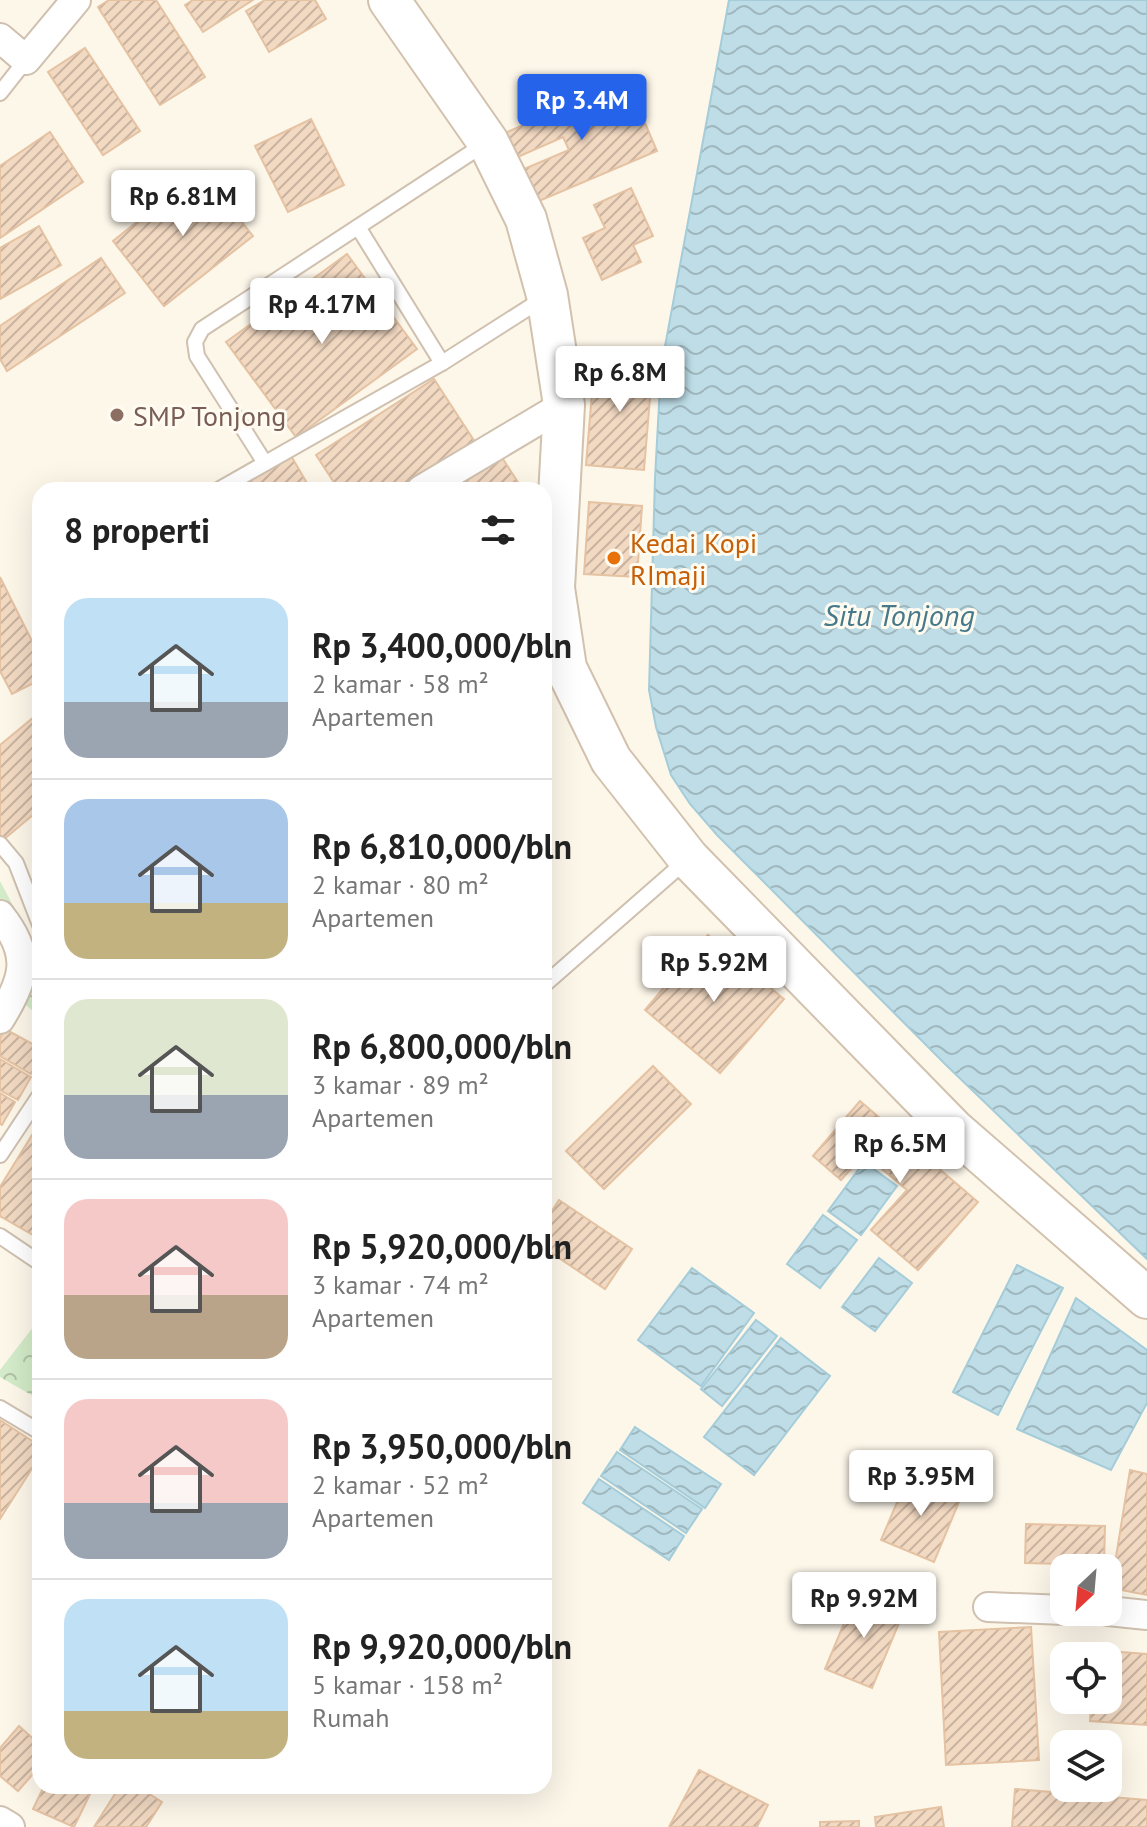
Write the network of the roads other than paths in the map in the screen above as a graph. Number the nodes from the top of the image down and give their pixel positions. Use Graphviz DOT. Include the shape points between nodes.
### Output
graph roads {
  1 [pos="76,0"];
  2 [pos="389,0"];
  3 [pos="0,38"];
  4 [pos="26,60"];
  5 [pos="0,93"];
  6 [pos="488,142"];
  7 [pos="358,227"];
  8 [pos="547,295"];
  9 [pos="442,363"];
  10 [pos="564,405"];
  11 [pos="265,463"];
  12 [pos="232,482"];
  13 [pos="434,482"];
  14 [pos="0,844"];
  15 [pos="689,859"];
  16 [pos="32,904"];
  17 [pos="0,915"];
  18 [pos="552,978"];
  19 [pos="0,1019"];
  20 [pos="32,1107"];
  21 [pos="0,1155"];
  22 [pos="0,1236"];
  23 [pos="32,1258"];
  24 [pos="1147,1298"];
  25 [pos="0,1408"];
  26 [pos="32,1427"];
  27 [pos="988,1607"];
  28 [pos="1050,1609"];
  29 [pos="1122,1612"];
  30 [pos="1147,1615"];
  31 [pos="0,1821"];
  32 [pos="10,1827"];
  1 -- 4 [label="street"];
  2 -- 6 [label="main road"];
  3 -- 4 [label="street"];
  4 -- 5 [label="lane"];
  6 -- 7 [label="lane"];
  6 -- 8 [label="main road" via="526,219"];
  7 -- 9 [label="lane"];
  7 -- 11 [label="lane" via="202,329 195,342 197,356"];
  8 -- 9 [label="lane"];
  8 -- 10 [label="main road"];
  9 -- 11 [label="lane"];
  10 -- 13 [label="street"];
  10 -- 15 [label="main road" via="554,588 566,668 611,760"];
  11 -- 12 [label="lane"];
  14 -- 16 [label="lane" via="16,863"];
  15 -- 18 [label="lane"];
  15 -- 24 [label="main road" via="953,1129"];
  17 -- 19 [label="street" via="23,961 18,990"];
  20 -- 21 [label="lane"];
  22 -- 23 [label="lane"];
  25 -- 26 [label="lane"];
  27 -- 28 [label="street"];
  29 -- 30 [label="street"];
  31 -- 32 [label="street"];
}
